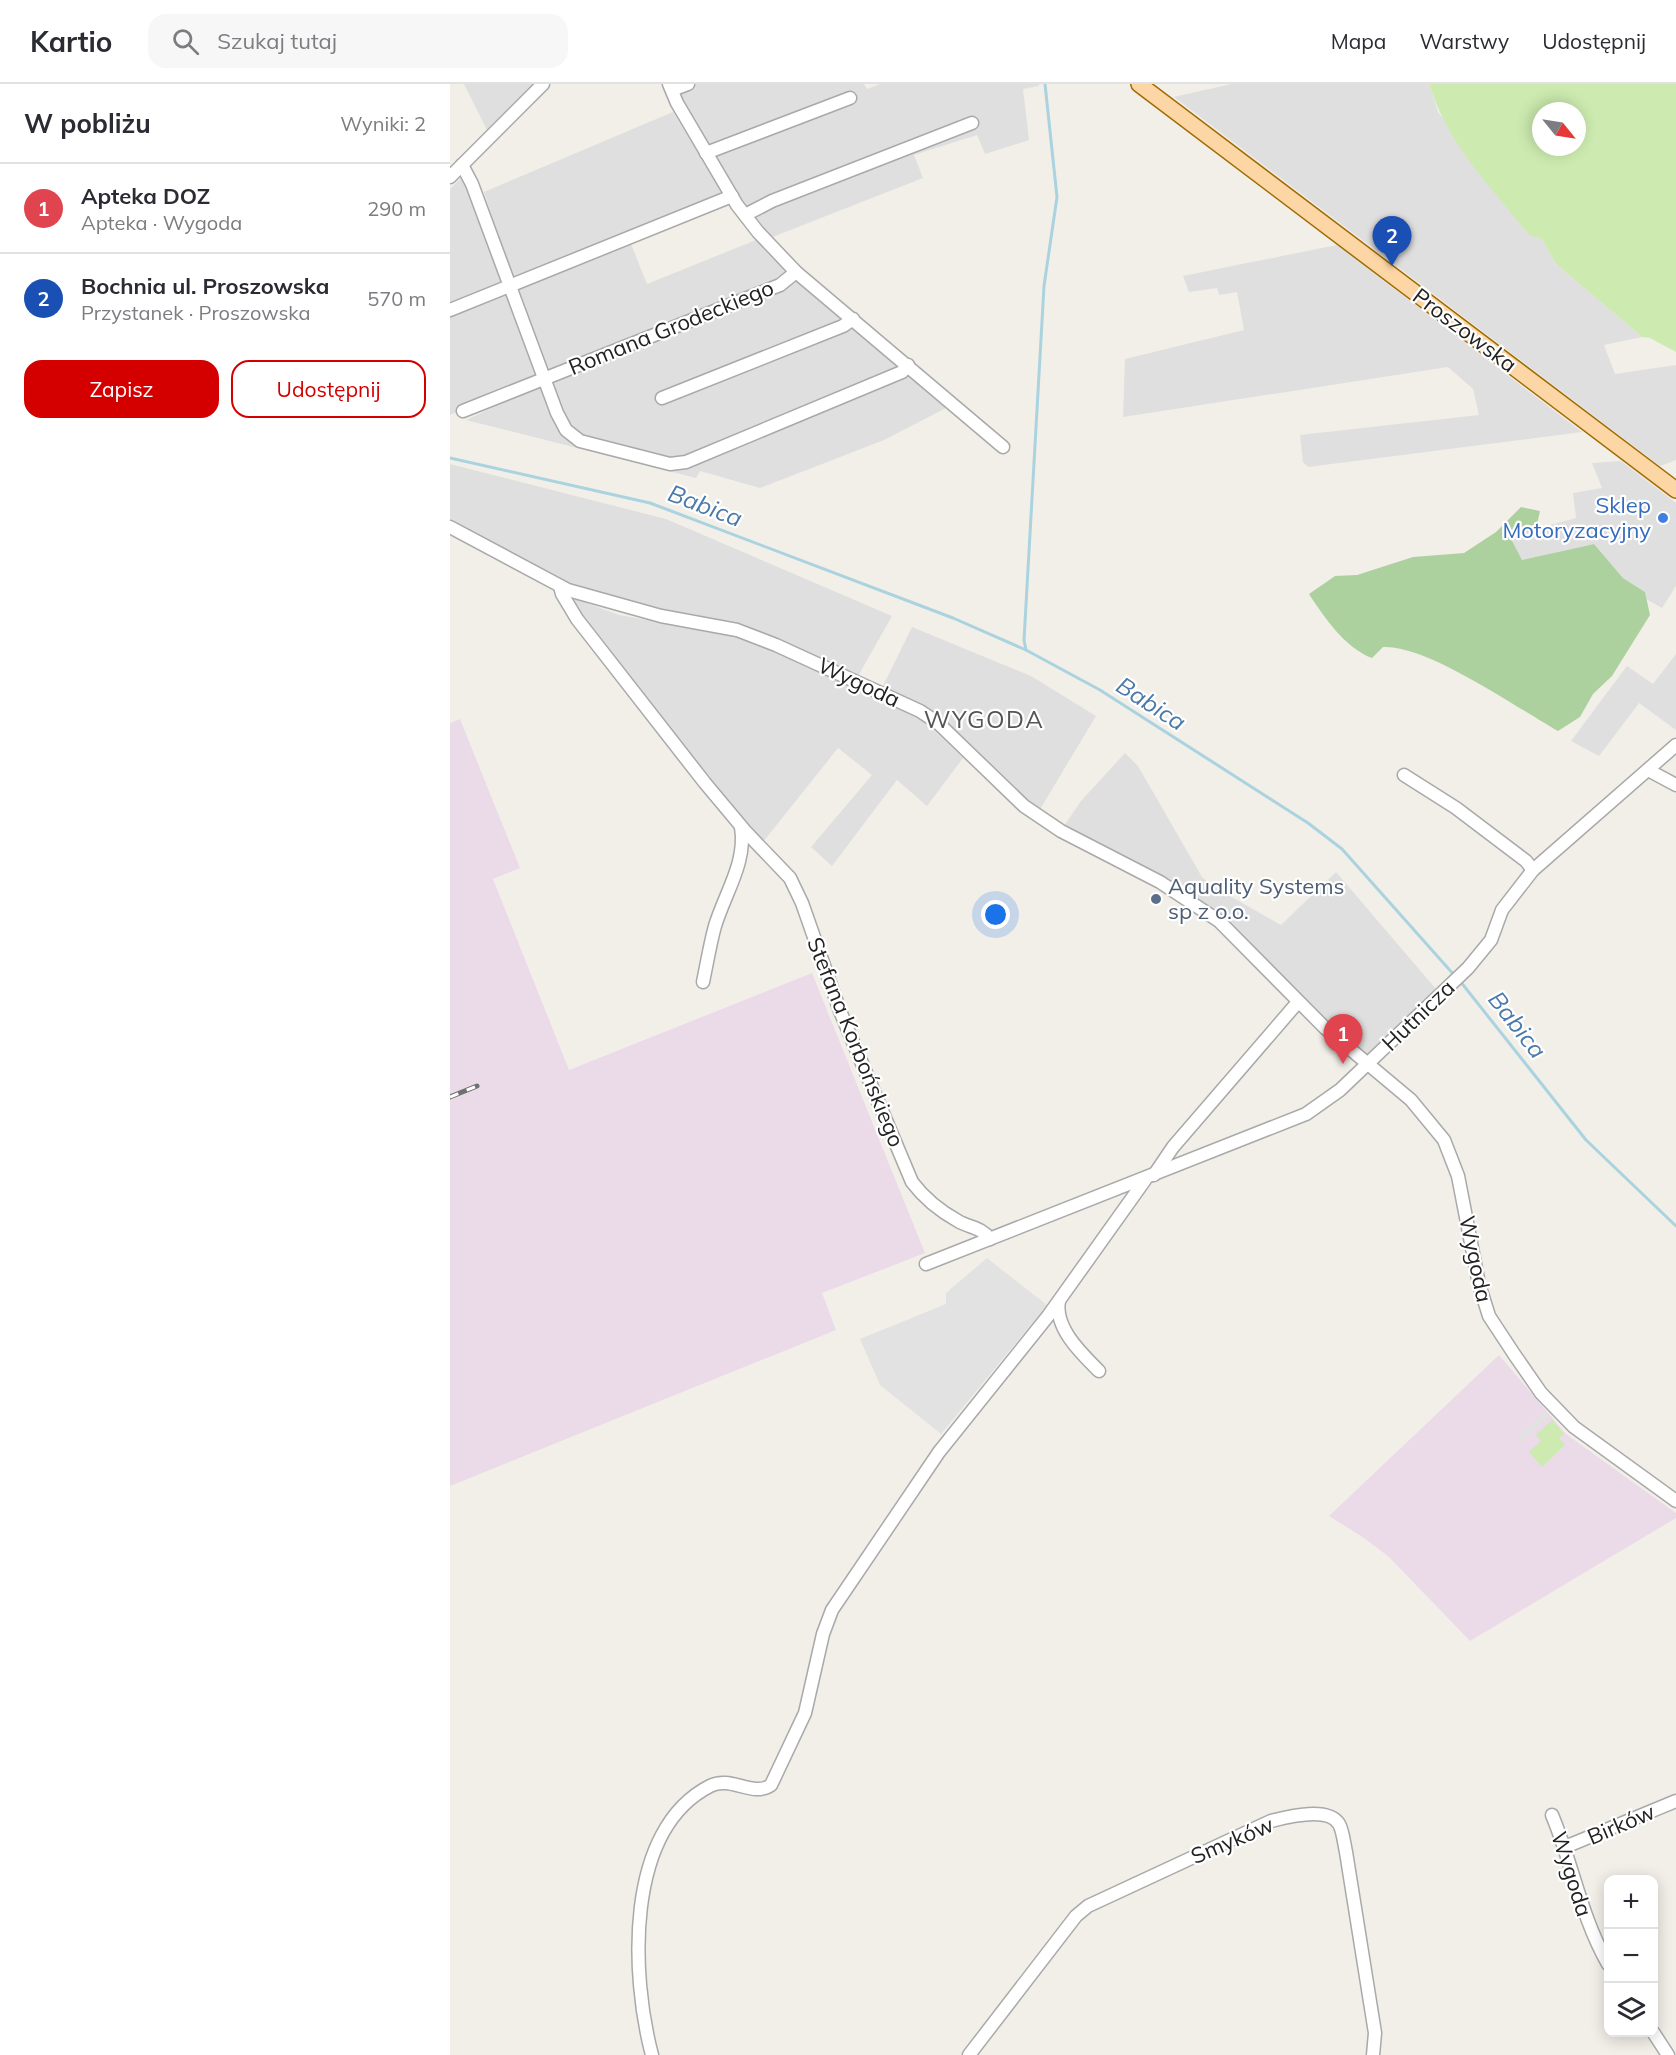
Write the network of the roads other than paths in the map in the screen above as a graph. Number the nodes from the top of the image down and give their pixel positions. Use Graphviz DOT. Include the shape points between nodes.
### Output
graph roads {
  1 [pos="543,84"];
  2 [pos="688,84"];
  3 [pos="1139,84"];
  4 [pos="670,87"];
  5 [pos="850,98"];
  6 [pos="972,123"];
  7 [pos="706,153"];
  8 [pos="462,165"];
  9 [pos="450,177"];
  10 [pos="732,196"];
  11 [pos="745,215"];
  12 [pos="796,272"];
  13 [pos="510,287"];
  14 [pos="450,310"];
  15 [pos="853,319"];
  16 [pos="908,365"];
  17 [pos="544,378"];
  18 [pos="662,398"];
  19 [pos="463,411"];
  20 [pos="1003,447"];
  21 [pos="1676,490"];
  22 [pos="450,527"];
  23 [pos="560,586"];
  24 [pos="1676,745"];
  25 [pos="1648,770"];
  26 [pos="1404,775"];
  27 [pos="1676,785"];
  28 [pos="741,825"];
  29 [pos="1533,870"];
  30 [pos="702,982"];
  31 [pos="1298,1002"];
  32 [pos="1367,1064"];
  33 [pos="1150,1178"];
  34 [pos="990,1239"];
  35 [pos="926,1264"];
  36 [pos="1059,1301"];
  37 [pos="1098,1371"];
  38 [pos="1676,1501"];
  39 [pos="1676,1801"];
  40 [pos="1552,1815"];
  41 [pos="1565,1847"];
  42 [pos="1604,1957"];
  43 [pos="1656,2037"];
  44 [pos="652,2055"];
  45 [pos="969,2055"];
  46 [pos="1373,2055"];
  47 [pos="1668,2055"];
  1 -- 8 [label="street"];
  2 -- 4 [label="street"];
  3 -- 21 [label="main road, Proszowska"];
  4 -- 7 [label="street, Romana Grodeckiego"];
  5 -- 7 [label="street"];
  6 -- 11 [label="street"];
  7 -- 10 [label="street, Romana Grodeckiego"];
  8 -- 9 [label="street"];
  8 -- 13 [label="street, Romana Grodeckiego"];
  10 -- 11 [label="street, Romana Grodeckiego"];
  10 -- 13 [label="street"];
  11 -- 12 [label="street, Romana Grodeckiego"];
  12 -- 15 [label="street, Romana Grodeckiego"];
  12 -- 17 [label="street, Romana Grodeckiego" via="780,285"];
  13 -- 14 [label="street"];
  13 -- 17 [label="street, Romana Grodeckiego"];
  15 -- 16 [label="street, Romana Grodeckiego"];
  15 -- 18 [label="street"];
  16 -- 17 [label="street, Romana Grodeckiego" via="902,372 686,462 670,464 580,441 566,429"];
  16 -- 20 [label="street, Romana Grodeckiego"];
  17 -- 19 [label="street, Romana Grodeckiego"];
  22 -- 23 [label="street, Wygoda"];
  23 -- 28 [label="street, Stefana Korbońskiego" via="577,619"];
  23 -- 31 [label="street, Wygoda" via="600,601 737,630 920,711 938,723 1024,806 1061,831 1160,882 1219,921"];
  24 -- 25 [label="street, Hutnicza"];
  25 -- 27 [label="street"];
  25 -- 29 [label="street, Hutnicza"];
  26 -- 29 [label="street" via="1456,808"];
  28 -- 30 [label="street" via="742,849 715,926"];
  28 -- 34 [label="street, Stefana Korbońskiego" via="790,878 840,1011 912,1182 923,1197 958,1222 984,1230"];
  29 -- 32 [label="street, Hutnicza" via="1502,910 1491,940 1468,969"];
  31 -- 32 [label="street, Wygoda"];
  31 -- 33 [label="street"];
  32 -- 33 [label="street, Hutnicza" via="1306,1114"];
  32 -- 38 [label="street, Wygoda" via="1411,1100 1444,1140 1458,1176 1479,1284 1490,1316 1540,1393 1580,1432"];
  33 -- 34 [label="street, Hutnicza"];
  33 -- 36 [label="street"];
  34 -- 35 [label="street, Hutnicza"];
  36 -- 37 [label="street" via="1060,1319 1076,1348"];
  36 -- 44 [label="street" via="939,1452 832,1610 805,1713 771,1785 758,1790 730,1782 710,1786 684,1806 666,1829 648,1865 642,1894 639,1949"];
  39 -- 41 [label="street, Birków"];
  40 -- 41 [label="street, Wygoda"];
  41 -- 42 [label="street, Wygoda" via="1582,1907"];
  43 -- 47 [label="street"];
  45 -- 46 [label="street, Smyków" via="1076,1916 1088,1906 1271,1821 1300,1814 1326,1816 1339,1824 1374,2022"];
}
